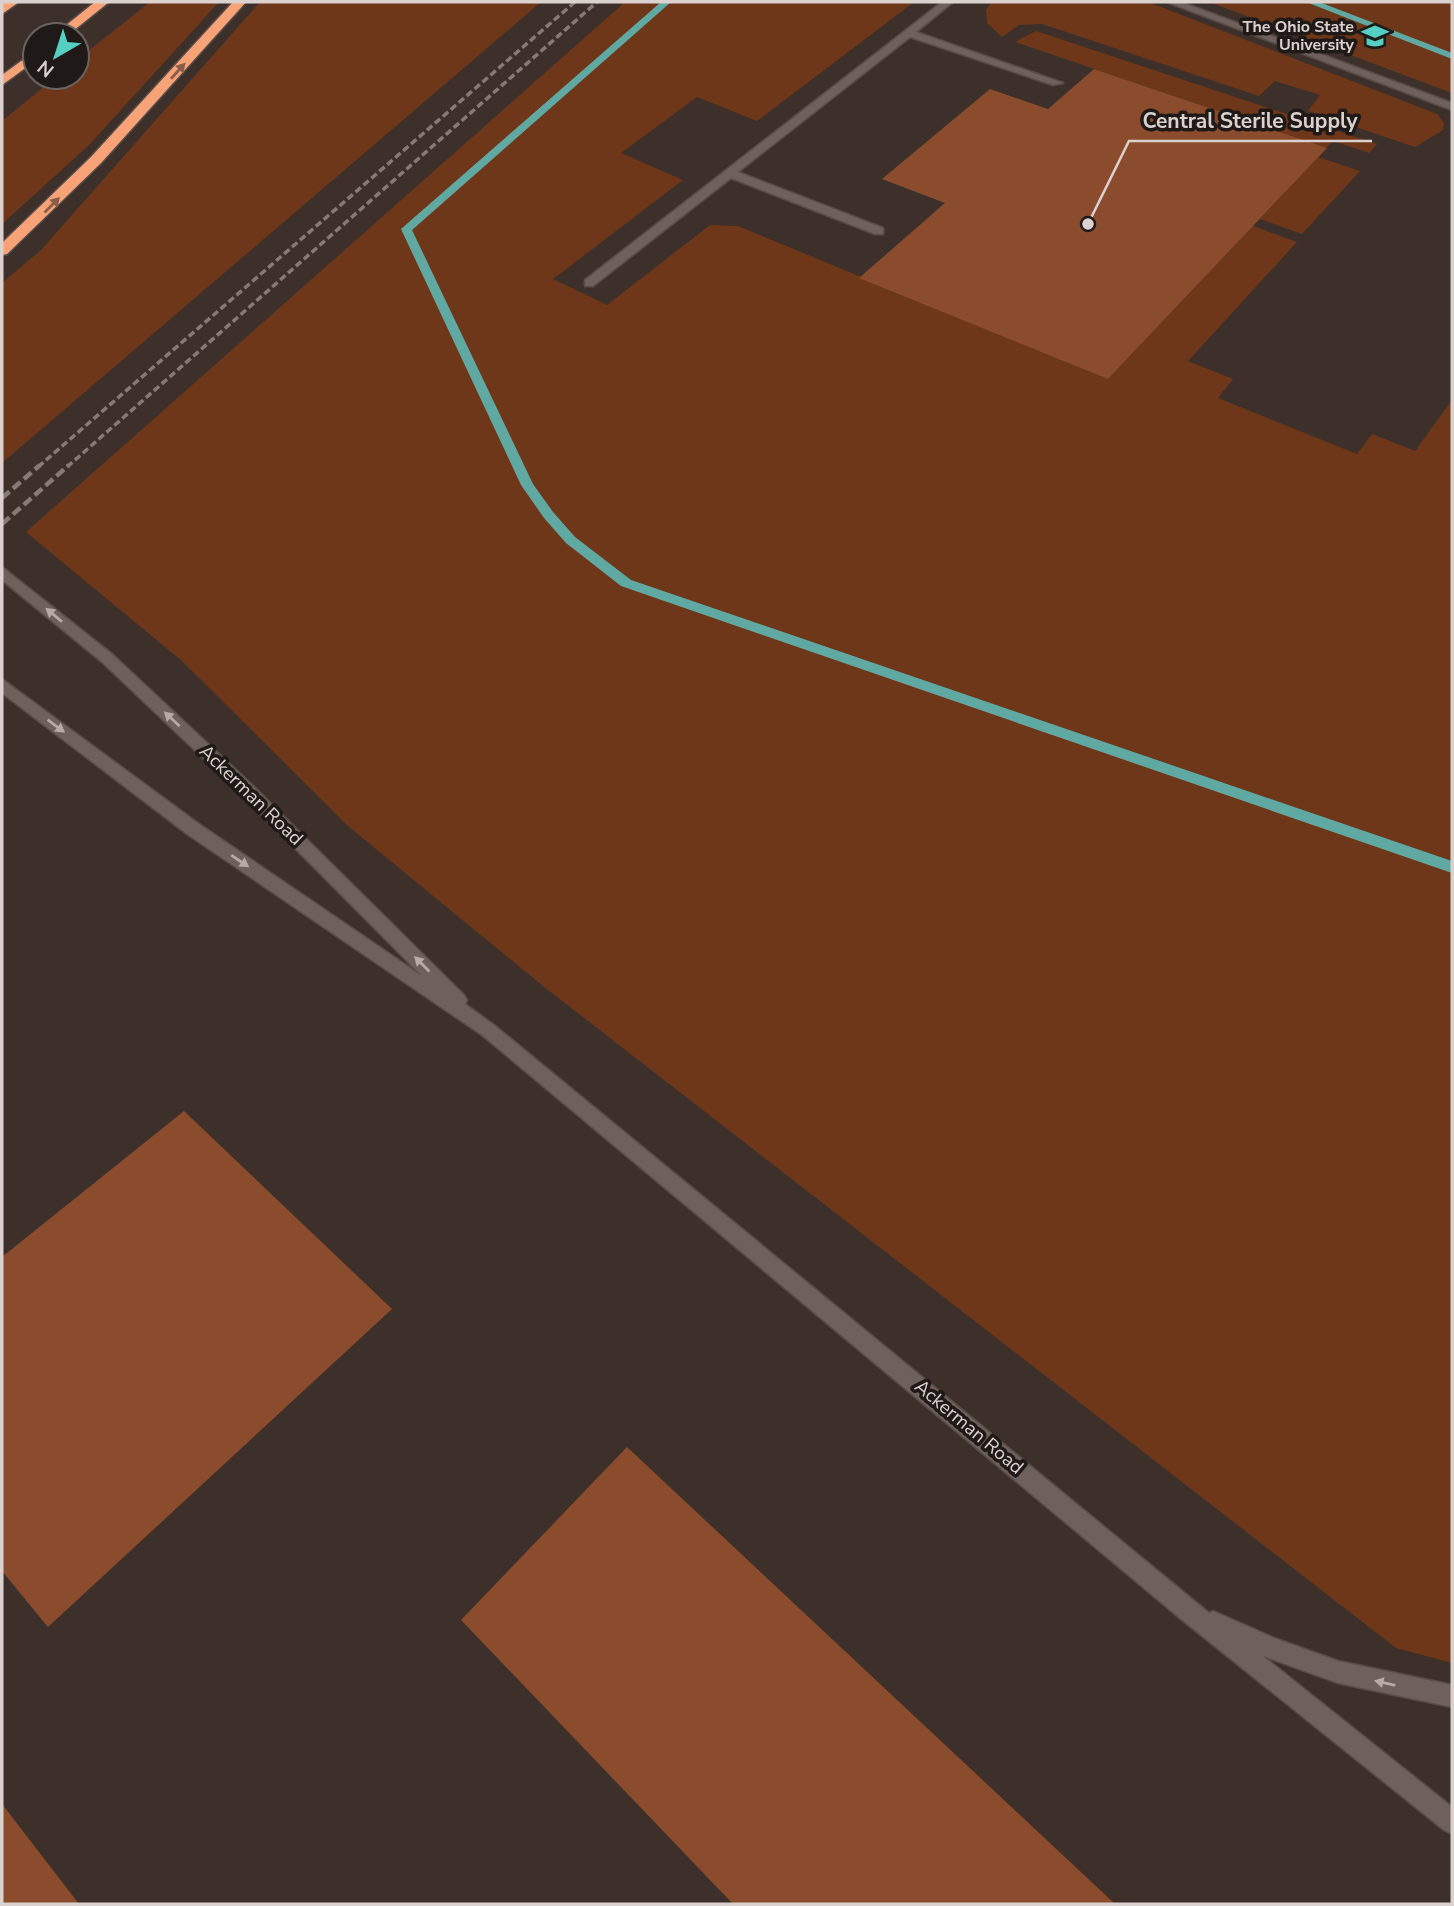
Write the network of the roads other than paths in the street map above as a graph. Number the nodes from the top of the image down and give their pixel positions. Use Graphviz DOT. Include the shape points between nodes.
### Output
graph roads {
  1 [pos="13,2"];
  2 [pos="103,2"];
  3 [pos="240,2"];
  4 [pos="948,2"];
  5 [pos="1172,2"];
  6 [pos="2,10"];
  7 [pos="78,21"];
  8 [pos="909,33"];
  9 [pos="21,66"];
  10 [pos="2,81"];
  11 [pos="1057,83"];
  12 [pos="1452,107"];
  13 [pos="730,173"];
  14 [pos="878,231"];
  15 [pos="2,251"];
  16 [pos="589,284"];
  17 [pos="2,572"];
  18 [pos="2,685"];
  19 [pos="488,1030"];
  20 [pos="1189,1611"];
  21 [pos="1452,1696"];
  22 [pos="1452,1822"];
  1 -- 6 [label="highway"];
  2 -- 7 [label="highway"];
  15 -- 3 [label="highway, one-way" via="96,160"];
  4 -- 8 [label="main road"];
  5 -- 12 [label="main road"];
  8 -- 11 [label="main road"];
  8 -- 13 [label="main road"];
  9 -- 10 [label="highway"];
  13 -- 14 [label="main road"];
  13 -- 16 [label="main road"];
  19 -- 17 [label="main road, Ackerman Road, one-way" via="246,789 107,659"];
  18 -- 19 [label="main road, Ackerman Road, one-way" via="193,829"];
  19 -- 20 [label="main road, Ackerman Road"];
  21 -- 20 [label="main road, one-way" via="1338,1672"];
  20 -- 22 [label="main road, Ackerman Road"];
}
